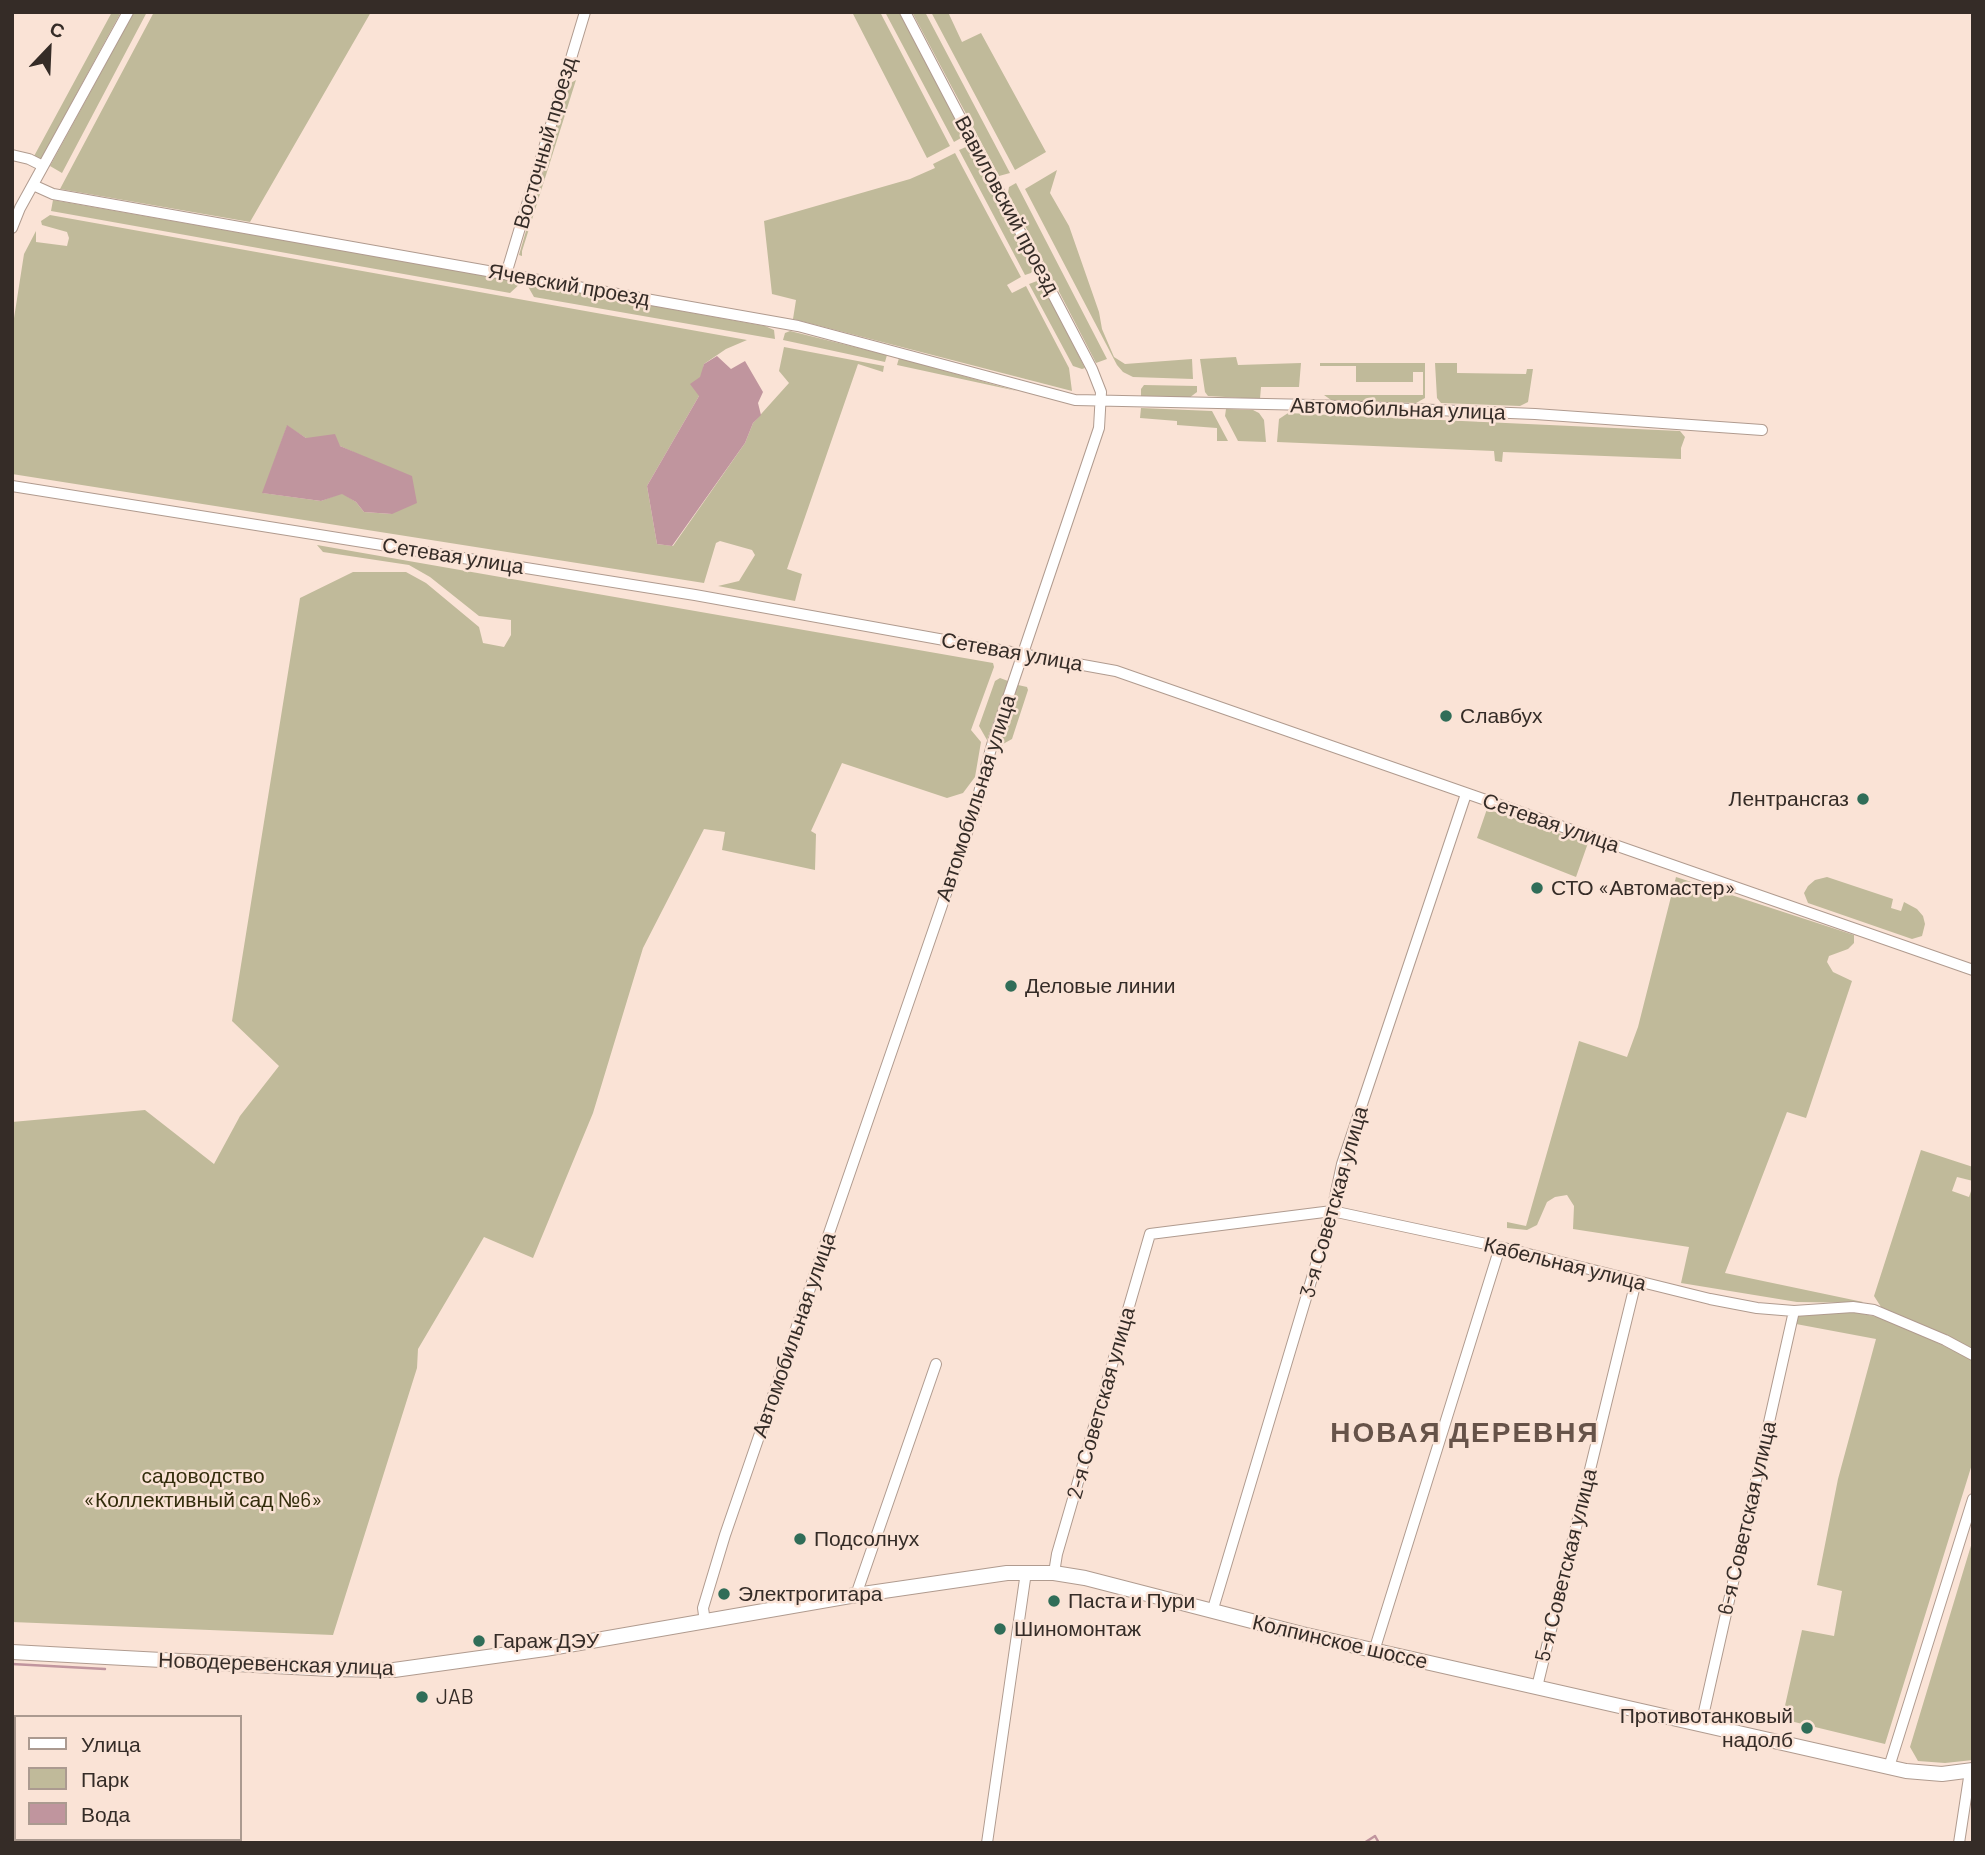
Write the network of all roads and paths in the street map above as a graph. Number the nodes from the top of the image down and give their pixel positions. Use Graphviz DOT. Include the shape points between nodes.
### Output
graph roads {
  1 [pos="128,12"];
  2 [pos="584,12"];
  3 [pos="905,12"];
  4 [pos="12,155"];
  5 [pos="43,166"];
  6 [pos="33,185"];
  7 [pos="12,228"];
  8 [pos="506,274"];
  9 [pos="1101,401"];
  10 [pos="1762,430"];
  11 [pos="12,486"];
  12 [pos="1023,654"];
  13 [pos="1466,794"];
  14 [pos="1973,970"];
  15 [pos="1332,1211"];
  16 [pos="1150,1234"];
  17 [pos="1500,1247"];
  18 [pos="1636,1281"];
  19 [pos="1794,1311"];
  20 [pos="1973,1355"];
  21 [pos="936,1364"];
  22 [pos="1973,1499"];
  23 [pos="1026,1572"];
  24 [pos="1054,1573"];
  25 [pos="856,1595"];
  26 [pos="1212,1612"];
  27 [pos="705,1622"];
  28 [pos="1374,1651"];
  29 [pos="12,1652"];
  30 [pos="1537,1687"];
  31 [pos="1701,1725"];
  32 [pos="1889,1767"];
  33 [pos="1971,1771"];
  34 [pos="987,1843"];
  35 [pos="1959,1843"];
  1 -- 5 [label="street"];
  2 -- 8 [label="street, Восточный проезд"];
  3 -- 9 [label="street, Вавиловский проезд" via="1092,369"];
  4 -- 5 [label="street"];
  5 -- 6 [label="street"];
  6 -- 7 [label="street"];
  6 -- 8 [label="street, Ячевский проезд" via="54,194"];
  8 -- 9 [label="street, Ячевский проезд" via="798,326 1074,400"];
  9 -- 10 [label="street, Автомобильная улица" via="1508,413"];
  9 -- 12 [label="street, Автомобильная улица" via="1099,428"];
  11 -- 12 [label="street, Сетевая улица" via="695,595"];
  12 -- 13 [label="street, Сетевая улица" via="1132,675"];
  12 -- 27 [label="street, Автомобильная улица" via="972,818 725,1535 703,1608"];
  13 -- 14 [label="street, Сетевая улица"];
  13 -- 15 [label="street, 3-я Советская улица" via="1342,1164"];
  15 -- 16 [label="street, Кабельная улица"];
  15 -- 17 [label="street, Кабельная улица"];
  15 -- 26 [label="street, 3-я Советская улица"];
  16 -- 24 [label="street, 2-я Советская улица"];
  17 -- 18 [label="street, Кабельная улица"];
  17 -- 28 [label="street"];
  18 -- 19 [label="street, Кабельная улица" via="1757,1308"];
  18 -- 30 [label="street, 5-я Советская улица"];
  19 -- 20 [label="street, Кабельная улица" via="1874,1310"];
  19 -- 31 [label="street, 6-я Советская улица"];
  21 -- 25 [label="street"];
  22 -- 32 [label="street"];
  23 -- 24 [label="main road, Колпинское шоссе"];
  23 -- 25 [label="main road, Колпинское шоссе"];
  23 -- 34 [label="street"];
  24 -- 26 [label="main road, Колпинское шоссе"];
  25 -- 27 [label="main road, Колпинское шоссе"];
  26 -- 28 [label="main road, Колпинское шоссе"];
  27 -- 29 [label="main road, Новодеревенская улица" via="394,1670"];
  28 -- 30 [label="main road, Колпинское шоссе"];
  30 -- 31 [label="main road, Колпинское шоссе"];
  31 -- 32 [label="main road, Колпинское шоссе"];
  32 -- 33 [label="main road, Колпинское шоссе" via="1929,1773"];
  33 -- 35 [label="street"];
}
